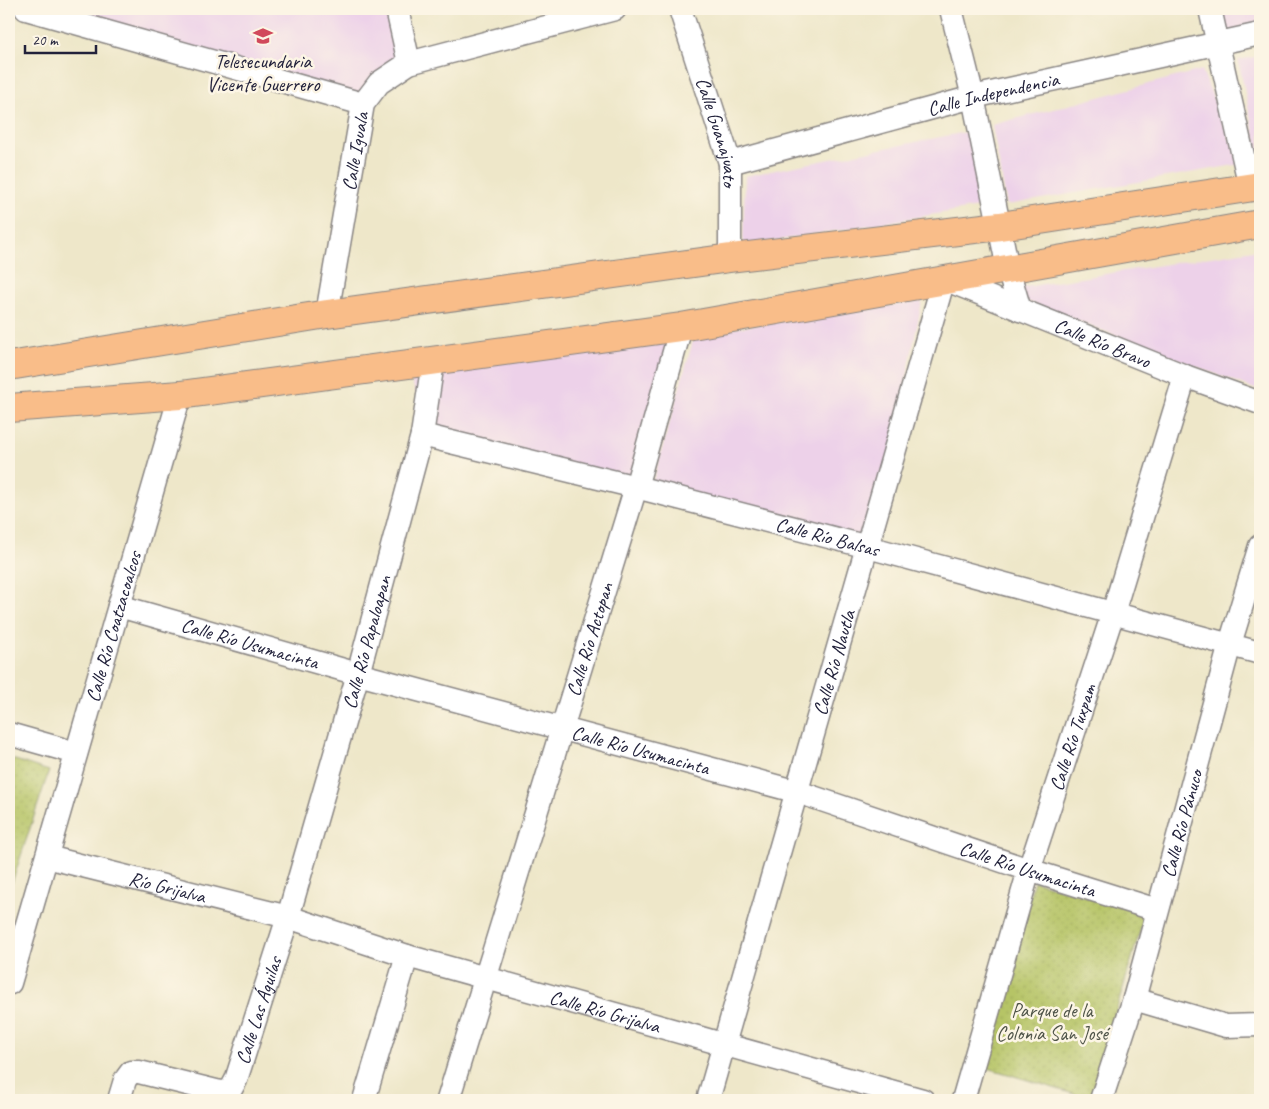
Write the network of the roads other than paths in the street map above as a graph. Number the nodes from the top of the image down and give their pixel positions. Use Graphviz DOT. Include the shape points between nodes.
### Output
graph roads {
  1 [pos="26,9"];
  2 [pos="397,9"];
  3 [pos="615,9"];
  4 [pos="680,9"];
  5 [pos="951,9"];
  6 [pos="1210,9"];
  7 [pos="1260,34"];
  8 [pos="1218,43"];
  9 [pos="409,63"];
  10 [pos="973,97"];
  11 [pos="363,104"];
  12 [pos="730,163"];
  13 [pos="1255,186"];
  14 [pos="1000,226"];
  15 [pos="1260,226"];
  16 [pos="730,258"];
  17 [pos="1008,269"];
  18 [pos="944,279"];
  19 [pos="1020,310"];
  20 [pos="328,314"];
  21 [pos="681,327"];
  22 [pos="433,362"];
  23 [pos="9,366"];
  24 [pos="1185,376"];
  25 [pos="180,395"];
  26 [pos="1260,403"];
  27 [pos="9,408"];
  28 [pos="422,434"];
  29 [pos="636,487"];
  30 [pos="868,546"];
  31 [pos="1260,546"];
  32 [pos="119,606"];
  33 [pos="1113,613"];
  34 [pos="1230,644"];
  35 [pos="1260,654"];
  36 [pos="358,674"];
  37 [pos="562,729"];
  38 [pos="9,734"];
  39 [pos="76,753"];
  40 [pos="798,792"];
  41 [pos="47,857"];
  42 [pos="1029,870"];
  43 [pos="1157,910"];
  44 [pos="288,917"];
  45 [pos="407,956"];
  46 [pos="487,978"];
  47 [pos="10,983"];
  48 [pos="1134,999"];
  49 [pos="1260,1025"];
  50 [pos="724,1046"];
  51 [pos="119,1100"];
  52 [pos="364,1100"];
  53 [pos="448,1100"];
  54 [pos="708,1100"];
  55 [pos="923,1100"];
  56 [pos="963,1100"];
  57 [pos="1101,1100"];
  1 -- 11 [label="street"];
  2 -- 9 [label="street"];
  3 -- 9 [label="street, Calle Iguala"];
  4 -- 12 [label="street, Calle Guanajuato"];
  5 -- 10 [label="street"];
  6 -- 8 [label="street"];
  7 -- 8 [label="street, Calle Independencia"];
  8 -- 10 [label="street, Calle Independencia"];
  8 -- 13 [label="street"];
  9 -- 11 [label="street, Calle Iguala" via="379,83"];
  10 -- 12 [label="street, Calle Independencia"];
  10 -- 14 [label="street"];
  11 -- 20 [label="street, Calle Iguala"];
  12 -- 16 [label="street, Calle Guanajuato"];
  13 -- 14 [label="main road"];
  14 -- 16 [label="main road"];
  14 -- 17 [label="street"];
  15 -- 17 [label="main road"];
  16 -- 20 [label="main road"];
  17 -- 18 [label="main road"];
  17 -- 19 [label="street"];
  18 -- 19 [label="street, Calle Río Bravo"];
  18 -- 21 [label="main road"];
  18 -- 30 [label="street, Calle Río Nautla"];
  19 -- 24 [label="street, Calle Río Bravo"];
  20 -- 23 [label="main road"];
  21 -- 22 [label="main road"];
  21 -- 29 [label="street, Calle Río Actopan"];
  22 -- 25 [label="main road"];
  22 -- 28 [label="street, Calle Río Papaloapan"];
  24 -- 26 [label="street, Calle Río Bravo"];
  24 -- 33 [label="street, Calle Río Tuxpam"];
  25 -- 27 [label="main road"];
  25 -- 32 [label="street, Calle Río Coatzacoalcos"];
  28 -- 29 [label="street, Calle Río Balsas"];
  28 -- 36 [label="street, Calle Río Papaloapan"];
  29 -- 30 [label="street, Calle Río Balsas"];
  29 -- 37 [label="street, Calle Río Actopan"];
  30 -- 33 [label="street, Calle Río Balsas"];
  30 -- 40 [label="street, Calle Río Nautla"];
  31 -- 34 [label="street, Calle Río Pánuco"];
  32 -- 36 [label="street, Calle Río Usumacinta"];
  32 -- 39 [label="street, Calle Río Coatzacoalcos"];
  33 -- 34 [label="street, Calle Río Balsas"];
  33 -- 42 [label="street, Calle Río Tuxpam"];
  34 -- 35 [label="street, Calle Río Balsas"];
  34 -- 43 [label="street, Calle Río Pánuco"];
  36 -- 37 [label="street, Calle Río Usumacinta"];
  36 -- 44 [label="street, Calle Río Papaloapan"];
  37 -- 40 [label="street, Calle Río Usumacinta"];
  37 -- 46 [label="street, Calle Río Actopan"];
  38 -- 39 [label="street"];
  39 -- 41 [label="street, Calle Río Coatzacoalcos"];
  40 -- 42 [label="street, Calle Río Usumacinta"];
  40 -- 50 [label="street, Calle Río Nautla"];
  41 -- 44 [label="street, Río Grijalva"];
  41 -- 47 [label="street, Calle Río Coatzacoalcos"];
  42 -- 43 [label="street, Calle Río Usumacinta"];
  42 -- 56 [label="street, Calle Río Tuxpam"];
  43 -- 48 [label="street, Calle Río Pánuco"];
  44 -- 45 [label="street, Calle Río Grijalva"];
  44 -- 51 [label="street, Calle Las Águilas" via="230,1091 220,1092 131,1072"];
  45 -- 46 [label="street, Calle Río Grijalva"];
  45 -- 52 [label="street"];
  46 -- 50 [label="street, Calle Río Grijalva"];
  46 -- 53 [label="street, Calle Río Actopan"];
  48 -- 49 [label="street" via="1226,1026"];
  48 -- 57 [label="street, Calle Río Pánuco"];
  50 -- 54 [label="street, Calle Río Nautla"];
  50 -- 55 [label="street, Calle Río Grijalva"];
}
